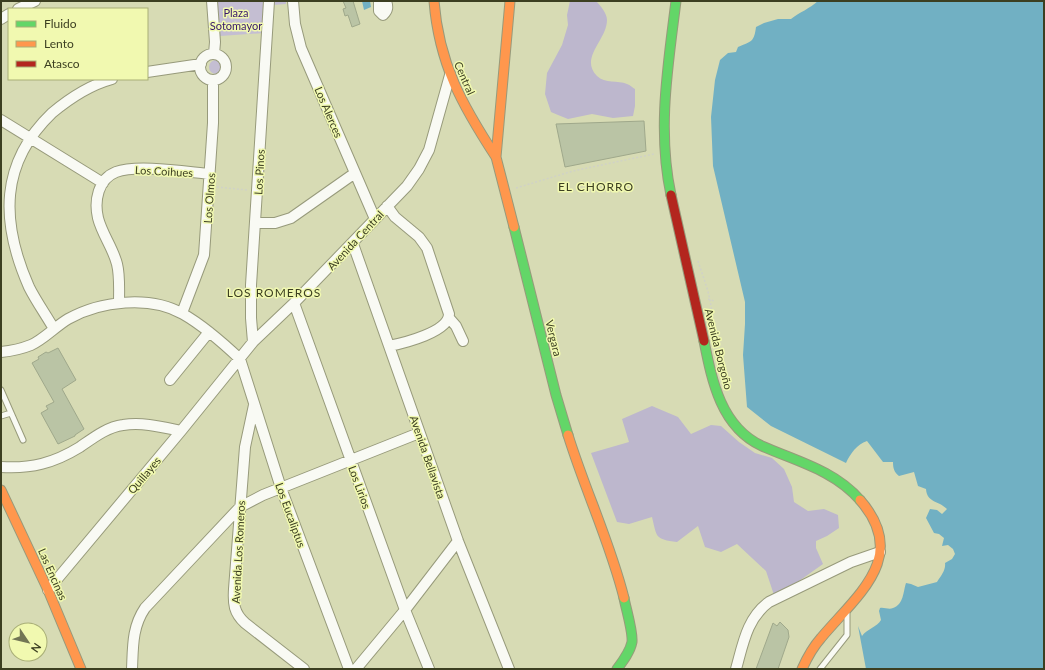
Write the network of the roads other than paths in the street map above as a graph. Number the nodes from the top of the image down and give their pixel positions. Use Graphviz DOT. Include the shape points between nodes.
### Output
graph roads {
  1 [pos="34,1"];
  2 [pos="269,1"];
  3 [pos="379,1"];
  4 [pos="386,1"];
  5 [pos="434,1"];
  6 [pos="510,1"];
  7 [pos="676,1"];
  8 [pos="212,2"];
  9 [pos="296,2"];
  10 [pos="20,8"];
  11 [pos="214,54"];
  12 [pos="201,64"];
  13 [pos="148,72"];
  14 [pos="450,75"];
  15 [pos="109,80"];
  16 [pos="213,80"];
  17 [pos="1,120"];
  18 [pos="28,138"];
  19 [pos="496,157"];
  20 [pos="355,173"];
  21 [pos="210,174"];
  22 [pos="103,183"];
  23 [pos="387,206"];
  24 [pos="374,219"];
  25 [pos="256,223"];
  26 [pos="353,244"];
  27 [pos="119,303"];
  28 [pos="294,304"];
  29 [pos="182,313"];
  30 [pos="449,318"];
  31 [pos="54,328"];
  32 [pos="209,332"];
  33 [pos="463,341"];
  34 [pos="253,342"];
  35 [pos="389,346"];
  36 [pos="1,352"];
  37 [pos="240,360"];
  38 [pos="170,380"];
  39 [pos="1,390"];
  40 [pos="254,403"];
  41 [pos="11,413"];
  42 [pos="1,416"];
  43 [pos="181,431"];
  44 [pos="420,433"];
  45 [pos="23,440"];
  46 [pos="350,460"];
  47 [pos="1,467"];
  48 [pos="281,488"];
  49 [pos="1,490"];
  50 [pos="240,507"];
  51 [pos="458,541"];
  52 [pos="880,552"];
  53 [pos="48,590"];
  54 [pos="405,610"];
  55 [pos="847,610"];
  56 [pos="618,668"];
  57 [pos="81,669"];
  58 [pos="132,669"];
  59 [pos="304,669"];
  60 [pos="349,669"];
  61 [pos="356,669"];
  62 [pos="429,669"];
  63 [pos="509,669"];
  64 [pos="736,669"];
  65 [pos="802,669"];
  66 [pos="820,669"];
  1 -- 10 [label="street"];
  2 -- 25 [label="street, Los Pinos"];
  3 -- 4 [label="street" via="379,11 383,15 388,7"];
  5 -- 14 [label="street, Central" via="439,39"];
  6 -- 19 [label="street, Vergara"];
  7 -- 52 [label="street, Avenida Borgoño" via="664,101 665,152 669,185 707,356 722,408 731,422 753,442 824,471 854,494 876,524"];
  8 -- 11 [label="street"];
  9 -- 20 [label="street, Los Alerces" via="295,24 301,48"];
  11 -- 12 [label="street" via="206,57"];
  11 -- 16 [label="street" via="224,60 226,67 224,75"];
  12 -- 13 [label="street"];
  12 -- 16 [label="street" via="203,75"];
  14 -- 19 [label="street, Central" via="474,124"];
  14 -- 23 [label="street, Avenida Central" via="424,160 407,186"];
  15 -- 18 [label="street" via="83,90 66,102"];
  16 -- 21 [label="street, Los Olmos"];
  17 -- 18 [label="street"];
  18 -- 22 [label="street"];
  18 -- 31 [label="street" via="12,167 7,188 6,210 11,238 21,266 30,288"];
  19 -- 56 [label="street, Vergara" via="556,395 624,598 632,641"];
  20 -- 24 [label="street, Los Alerces"];
  20 -- 25 [label="street" via="292,218 275,223"];
  21 -- 22 [label="street, Los Coihues" via="133,169 117,172"];
  21 -- 29 [label="street, Los Olmos" via="204,255"];
  22 -- 27 [label="street" via="97,200 98,218 116,263"];
  23 -- 24 [label="street, Avenida Central"];
  23 -- 30 [label="street" via="427,248"];
  24 -- 26 [label="street, Avenida Central"];
  25 -- 34 [label="street, Los Pinos" via="251,285"];
  26 -- 28 [label="street, Avenida Central"];
  26 -- 35 [label="street, Avenida Bellavista"];
  27 -- 29 [label="street" via="158,305"];
  27 -- 31 [label="street" via="88,310"];
  28 -- 34 [label="street, Avenida Central"];
  28 -- 46 [label="street, Los Lirios"];
  29 -- 32 [label="street"];
  30 -- 33 [label="street"];
  30 -- 35 [label="street" via="438,330"];
  31 -- 36 [label="street" via="32,345"];
  32 -- 37 [label="street"];
  32 -- 38 [label="street"];
  34 -- 37 [label="street, Avenida Central"];
  35 -- 44 [label="street, Avenida Bellavista"];
  37 -- 40 [label="street, Los Eucaliptus"];
  37 -- 43 [label="street, Quillayes"];
  39 -- 41 [label="lane"];
  40 -- 48 [label="street, Los Eucaliptus"];
  40 -- 50 [label="street, Avenida Los Romeros" via="245,447"];
  41 -- 42 [label="lane"];
  41 -- 45 [label="lane"];
  43 -- 47 [label="street" via="143,424 123,424 109,428 46,464"];
  43 -- 53 [label="street, Quillayes"];
  44 -- 46 [label="street"];
  44 -- 51 [label="street, Avenida Bellavista"];
  46 -- 48 [label="street"];
  46 -- 54 [label="street, Los Lirios"];
  48 -- 50 [label="street"];
  48 -- 60 [label="street, Los Eucaliptus"];
  49 -- 53 [label="street, Las Encinas"];
  50 -- 58 [label="street" via="141,614 133,636"];
  50 -- 59 [label="street, Avenida Los Romeros" via="233,602 235,610 245,623"];
  51 -- 54 [label="street"];
  51 -- 63 [label="street, Avenida Bellavista"];
  52 -- 55 [label="street, Avenida Borgoño" via="873,577"];
  52 -- 64 [label="street" via="851,562 769,602 750,624"];
  53 -- 57 [label="street, Las Encinas"];
  54 -- 61 [label="street"];
  54 -- 62 [label="street, Los Lirios"];
  55 -- 65 [label="street, Avenida Borgoño" via="812,651"];
  55 -- 66 [label="lane" via="847,635"];
}
